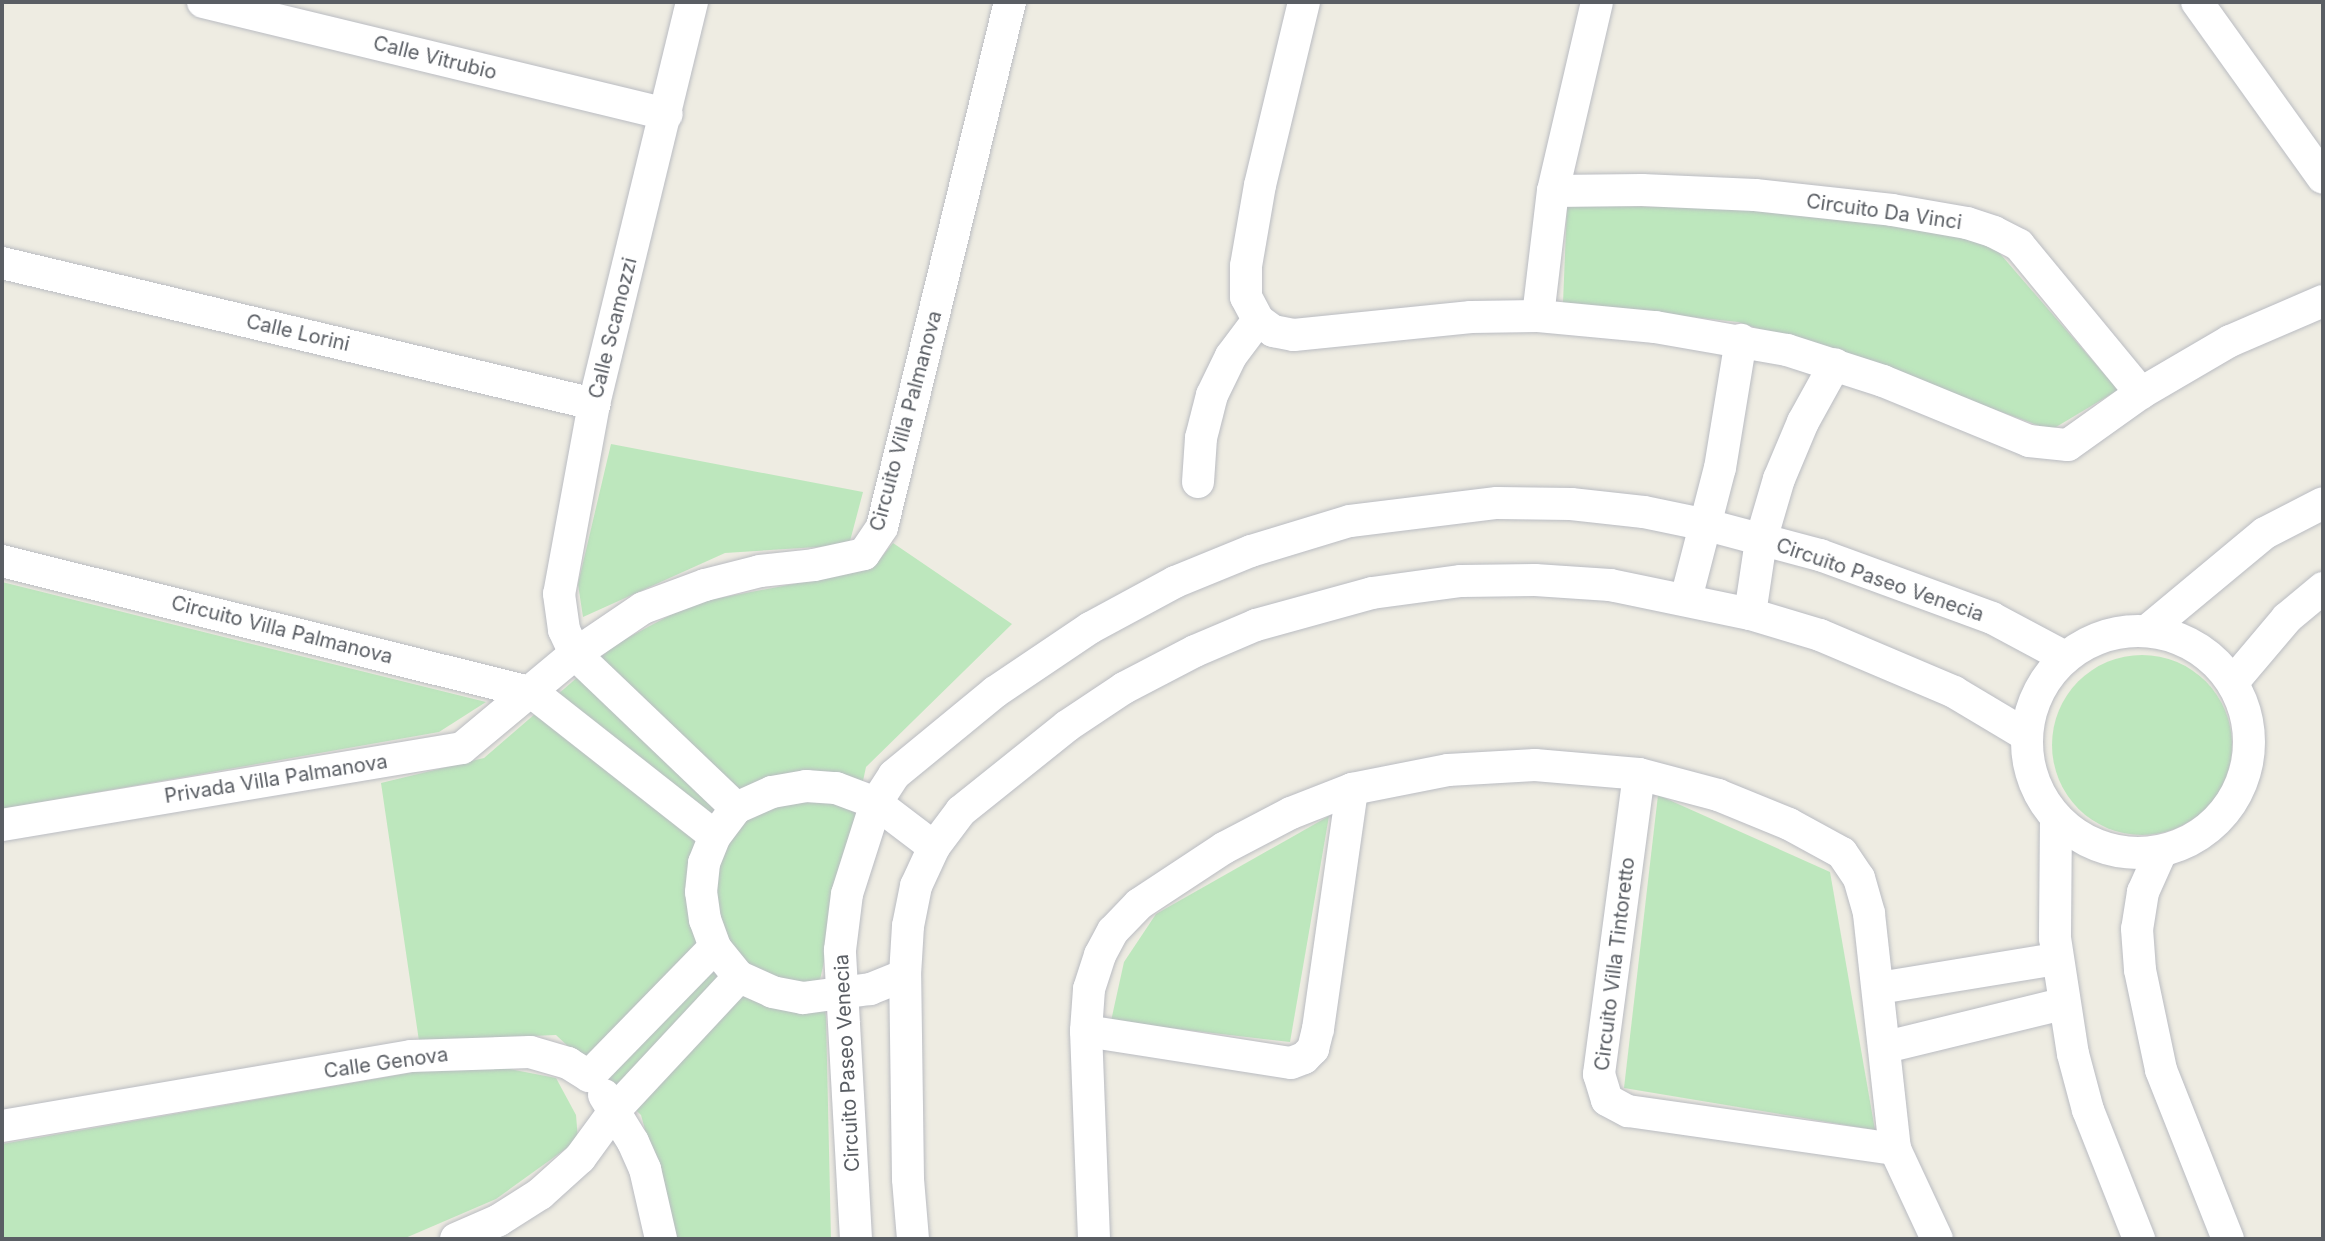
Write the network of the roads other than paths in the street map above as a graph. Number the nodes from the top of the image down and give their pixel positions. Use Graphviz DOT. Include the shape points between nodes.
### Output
graph roads {
  1 [pos="203,2"];
  2 [pos="692,2"];
  3 [pos="1010,2"];
  4 [pos="1304,2"];
  5 [pos="1597,2"];
  6 [pos="2197,2"];
  7 [pos="667,114"];
  8 [pos="2323,178"];
  9 [pos="1553,191"];
  10 [pos="2,263"];
  11 [pos="2323,301"];
  12 [pos="1538,316"];
  13 [pos="1258,320"];
  14 [pos="1741,340"];
  15 [pos="1835,364"];
  16 [pos="2141,393"];
  17 [pos="594,404"];
  18 [pos="1198,482"];
  19 [pos="2323,503"];
  20 [pos="1707,525"];
  21 [pos="1761,540"];
  22 [pos="2,561"];
  23 [pos="2323,588"];
  24 [pos="1686,599"];
  25 [pos="1750,614"];
  26 [pos="2148,630"];
  27 [pos="575,654"];
  28 [pos="2065,657"];
  29 [pos="2233,682"];
  30 [pos="533,693"];
  31 [pos="2026,735"];
  32 [pos="1639,774"];
  33 [pos="1352,789"];
  34 [pos="876,803"];
  35 [pos="736,808"];
  36 [pos="2056,818"];
  37 [pos="2,825"];
  38 [pos="715,836"];
  39 [pos="934,847"];
  40 [pos="2161,852"];
  41 [pos="715,947"];
  42 [pos="2057,959"];
  43 [pos="905,975"];
  44 [pos="739,977"];
  45 [pos="1879,988"];
  46 [pos="841,995"];
  47 [pos="2063,1004"];
  48 [pos="1086,1031"];
  49 [pos="1886,1047"];
  50 [pos="589,1076"];
  51 [pos="615,1110"];
  52 [pos="2,1126"];
  53 [pos="1895,1149"];
  54 [pos="456,1239"];
  55 [pos="661,1239"];
  56 [pos="856,1239"];
  57 [pos="913,1239"];
  58 [pos="1094,1239"];
  59 [pos="1937,1239"];
  60 [pos="2139,1239"];
  61 [pos="2228,1239"];
  1 -- 7 [label="street, Calle Vitrubio"];
  2 -- 7 [label="street, Calle Scamozzi"];
  3 -- 27 [label="street, Circuito Villa Palmanova" via="875,541 864,554 760,571 668,598 643,608"];
  4 -- 13 [label="street" via="1246,266 1246,297"];
  5 -- 9 [label="street"];
  6 -- 8 [label="street"];
  7 -- 17 [label="street, Calle Scamozzi"];
  9 -- 12 [label="street"];
  9 -- 16 [label="street, Circuito Da Vinci" via="1755,195 1892,210 1994,232 2019,245"];
  10 -- 17 [label="street, Calle Lorini"];
  11 -- 16 [label="street" via="2230,341"];
  12 -- 13 [label="street" via="1471,317 1294,335 1273,331"];
  12 -- 14 [label="street"];
  13 -- 18 [label="street" via="1231,356 1212,395 1201,438"];
  14 -- 15 [label="street"];
  14 -- 20 [label="street"];
  15 -- 16 [label="street" via="2048,445 2068,445"];
  15 -- 21 [label="street" via="1779,479"];
  17 -- 27 [label="street, Calle Scamozzi" via="559,594 564,630"];
  19 -- 26 [label="street" via="2265,533"];
  20 -- 21 [label="street, Circuito Paseo Venecia"];
  20 -- 24 [label="street"];
  20 -- 34 [label="street, Circuito Paseo Venecia" via="1571,504 1497,503 1350,521 1251,551 1175,582 1090,628 922,749 894,775"];
  21 -- 25 [label="street"];
  21 -- 28 [label="street, Circuito Paseo Venecia" via="1820,555 1992,618"];
  22 -- 30 [label="street, Circuito Villa Palmanova"];
  23 -- 29 [label="street" via="2287,618"];
  24 -- 25 [label="street"];
  24 -- 39 [label="street" via="1610,585 1461,581 1372,593 1256,625 1124,688 1067,726 961,811"];
  25 -- 31 [label="street" via="1891,663 1954,692"];
  26 -- 28 [label="street" via="2118,631"];
  26 -- 29 [label="street" via="2181,638 2201,650"];
  27 -- 30 [label="street, Circuito Villa Palmanova"];
  27 -- 35 [label="street"];
  28 -- 31 [label="street" via="2032,705"];
  29 -- 40 [label="street" via="2247,716 2250,753 2240,788 2220,820 2191,842"];
  30 -- 37 [label="street, Privada Villa Palmanova" via="462,748"];
  30 -- 38 [label="street"];
  31 -- 36 [label="street" via="2033,780"];
  32 -- 33 [label="street" via="1535,765 1448,770"];
  32 -- 45 [label="street" via="1718,795 1842,853 1859,878 1866,902"];
  32 -- 53 [label="street, Circuito Villa Tintoretto" via="1599,1074 1607,1100 1628,1111"];
  33 -- 48 [label="street" via="1224,848 1139,904 1113,931 1100,955 1089,989"];
  33 -- 48 [label="street" via="1318,1029 1313,1049 1304,1058 1291,1063"];
  34 -- 35 [label="street" via="836,788 806,786 772,792"];
  34 -- 39 [label="street"];
  34 -- 46 [label="street, Circuito Paseo Venecia" via="847,894"];
  35 -- 38 [label="street"];
  36 -- 40 [label="street" via="2101,849 2128,855"];
  36 -- 42 [label="street"];
  38 -- 41 [label="street" via="704,863 701,892"];
  39 -- 43 [label="street" via="916,886"];
  40 -- 61 [label="street" via="2143,892 2137,929 2140,970 2161,1070"];
  41 -- 44 [label="street"];
  41 -- 50 [label="street"];
  42 -- 45 [label="street"];
  42 -- 47 [label="street"];
  43 -- 46 [label="street"];
  43 -- 57 [label="street"];
  44 -- 46 [label="street" via="803,998"];
  44 -- 51 [label="street"];
  45 -- 49 [label="street"];
  46 -- 56 [label="street, Circuito Paseo Venecia"];
  47 -- 49 [label="street"];
  47 -- 60 [label="street" via="2088,1110"];
  48 -- 58 [label="street"];
  49 -- 53 [label="street"];
  50 -- 51 [label="street"];
  50 -- 52 [label="street, Calle Genova" via="568,1063 530,1052 411,1056"];
  51 -- 54 [label="street" via="580,1158 540,1194"];
  51 -- 55 [label="street" via="645,1169"];
  53 -- 59 [label="street"];
}
